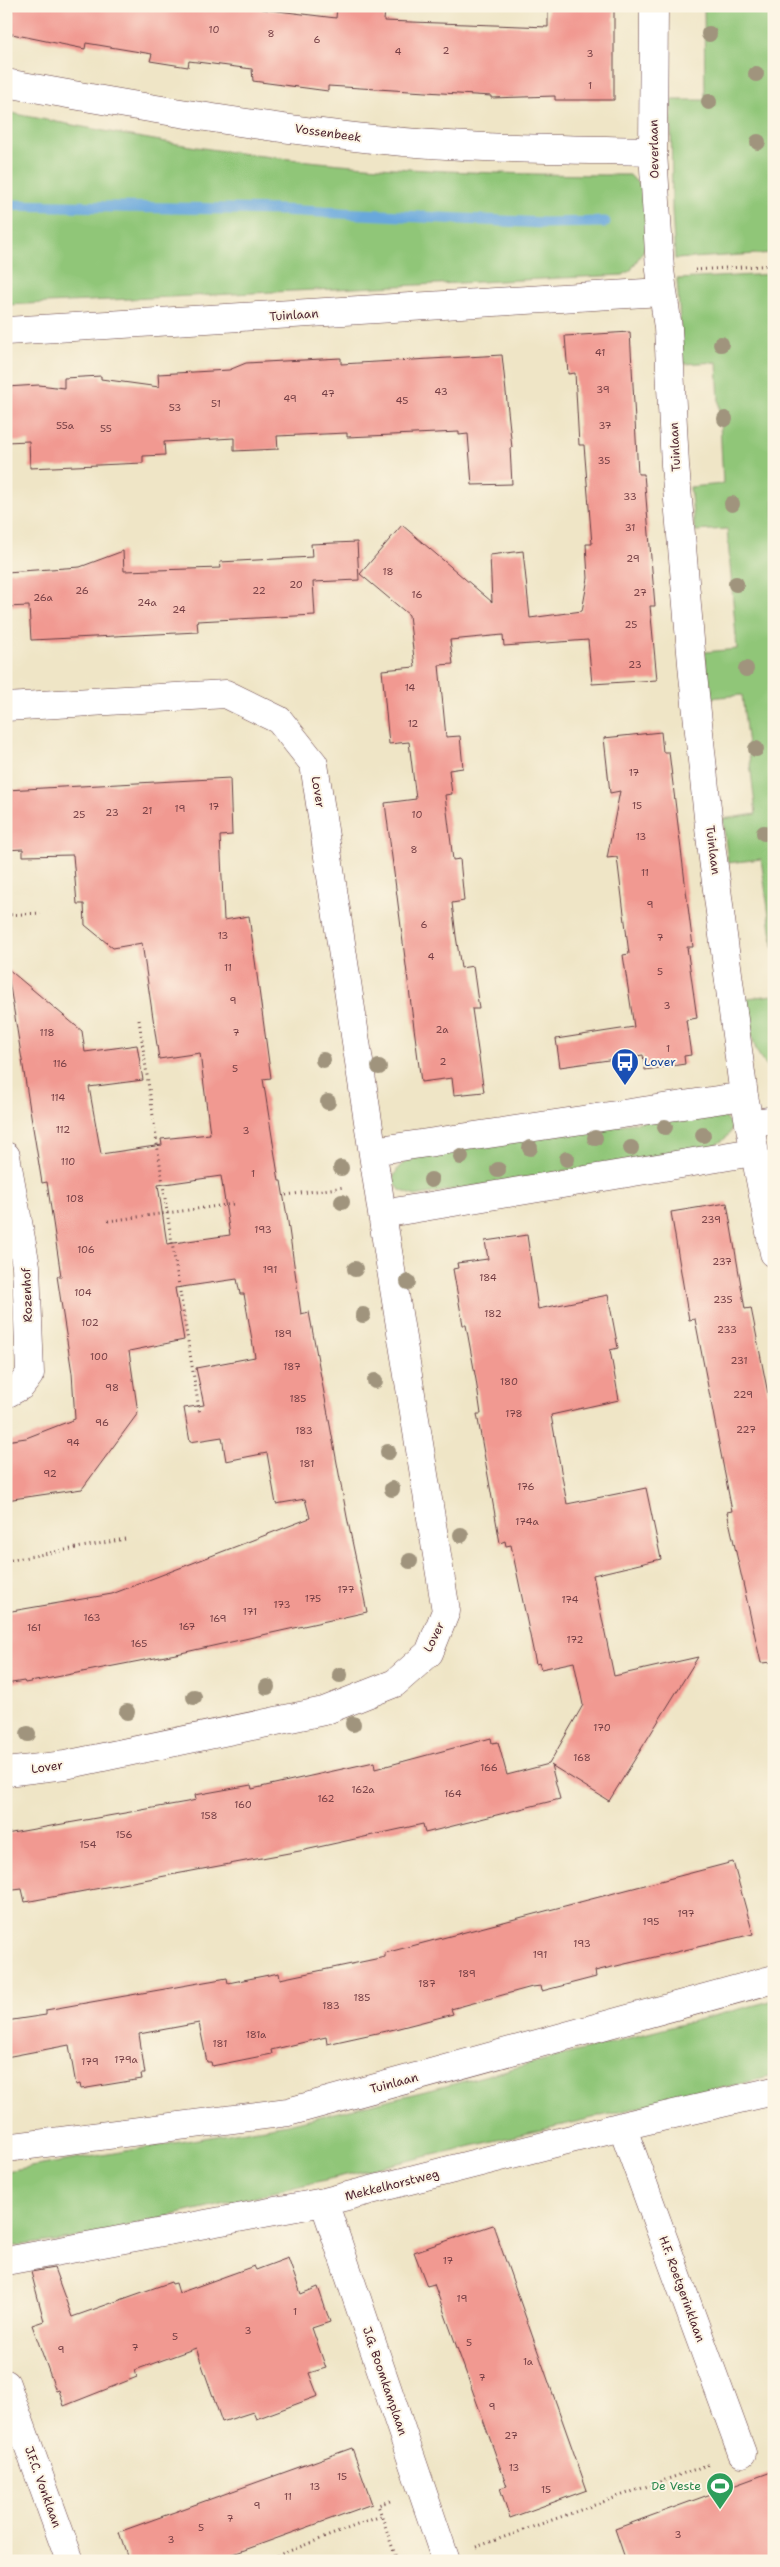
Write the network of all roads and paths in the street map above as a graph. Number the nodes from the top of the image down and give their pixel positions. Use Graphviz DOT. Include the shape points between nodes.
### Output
graph roads {
  1 [pos="654,6"];
  2 [pos="6,83"];
  3 [pos="653,150"];
  4 [pos="774,265"];
  5 [pos="661,281"];
  6 [pos="6,331"];
  7 [pos="6,706"];
  8 [pos="41,913"];
  9 [pos="6,915"];
  10 [pos="139,1020"];
  11 [pos="744,1096"];
  12 [pos="761,1122"];
  13 [pos="373,1151"];
  14 [pos="754,1152"];
  15 [pos="6,1156"];
  16 [pos="378,1183"];
  17 [pos="286,1196"];
  18 [pos="233,1204"];
  19 [pos="167,1212"];
  20 [pos="382,1214"];
  21 [pos="108,1221"];
  22 [pos="774,1253"];
  23 [pos="6,1394"];
  24 [pos="200,1415"];
  25 [pos="125,1539"];
  26 [pos="6,1561"];
  27 [pos="6,1772"];
  28 [pos="774,1979"];
  29 [pos="774,2091"];
  30 [pos="622,2126"];
  31 [pos="6,2148"];
  32 [pos="324,2202"];
  33 [pos="6,2261"];
  34 [pos="6,2384"];
  35 [pos="742,2453"];
  36 [pos="382,2516"];
  37 [pos="446,2559"];
  38 [pos="70,2561"];
  39 [pos="263,2561"];
  1 -- 3 [label="street, Oeverlaan"];
  2 -- 3 [label="street, Vossenbeek" via="172,113 374,140 503,148"];
  3 -- 5 [label="street, Oeverlaan"];
  4 -- 5 [label="path"];
  5 -- 6 [label="street, Tuinlaan" via="140,325"];
  5 -- 11 [label="street, Tuinlaan" via="668,328 675,465 693,676"];
  7 -- 13 [label="street, Lover" via="226,694 279,720 314,764"];
  8 -- 9 [label="path"];
  10 -- 19 [label="path"];
  11 -- 12 [label="street, Tuinlaan"];
  11 -- 13 [label="street"];
  12 -- 14 [label="street, Tuinlaan"];
  13 -- 16 [label="street, Lover"];
  14 -- 20 [label="street"];
  14 -- 22 [label="street, Tuinlaan"];
  15 -- 23 [label="street, Rozenhof" via="26,1266 30,1374 20,1386"];
  16 -- 17 [label="path"];
  16 -- 20 [label="street, Lover"];
  18 -- 19 [label="path"];
  19 -- 21 [label="path"];
  19 -- 24 [label="path"];
  20 -- 27 [label="street, Lover" via="446,1611 428,1653 395,1683 324,1711 65,1765"];
  25 -- 26 [label="path"];
  28 -- 31 [label="street, Tuinlaan" via="288,2112"];
  29 -- 30 [label="street, Mekkelhorstweg"];
  30 -- 32 [label="street, Mekkelhorstweg"];
  30 -- 35 [label="street, H.F. Roetgerinklaan"];
  32 -- 33 [label="street, Mekkelhorstweg"];
  32 -- 37 [label="street, J.G. Boomkamplaan"];
  34 -- 38 [label="street, J.F.C. Vonklaan"];
  35 -- 37 [label="path"];
  36 -- 39 [label="path"];
}
